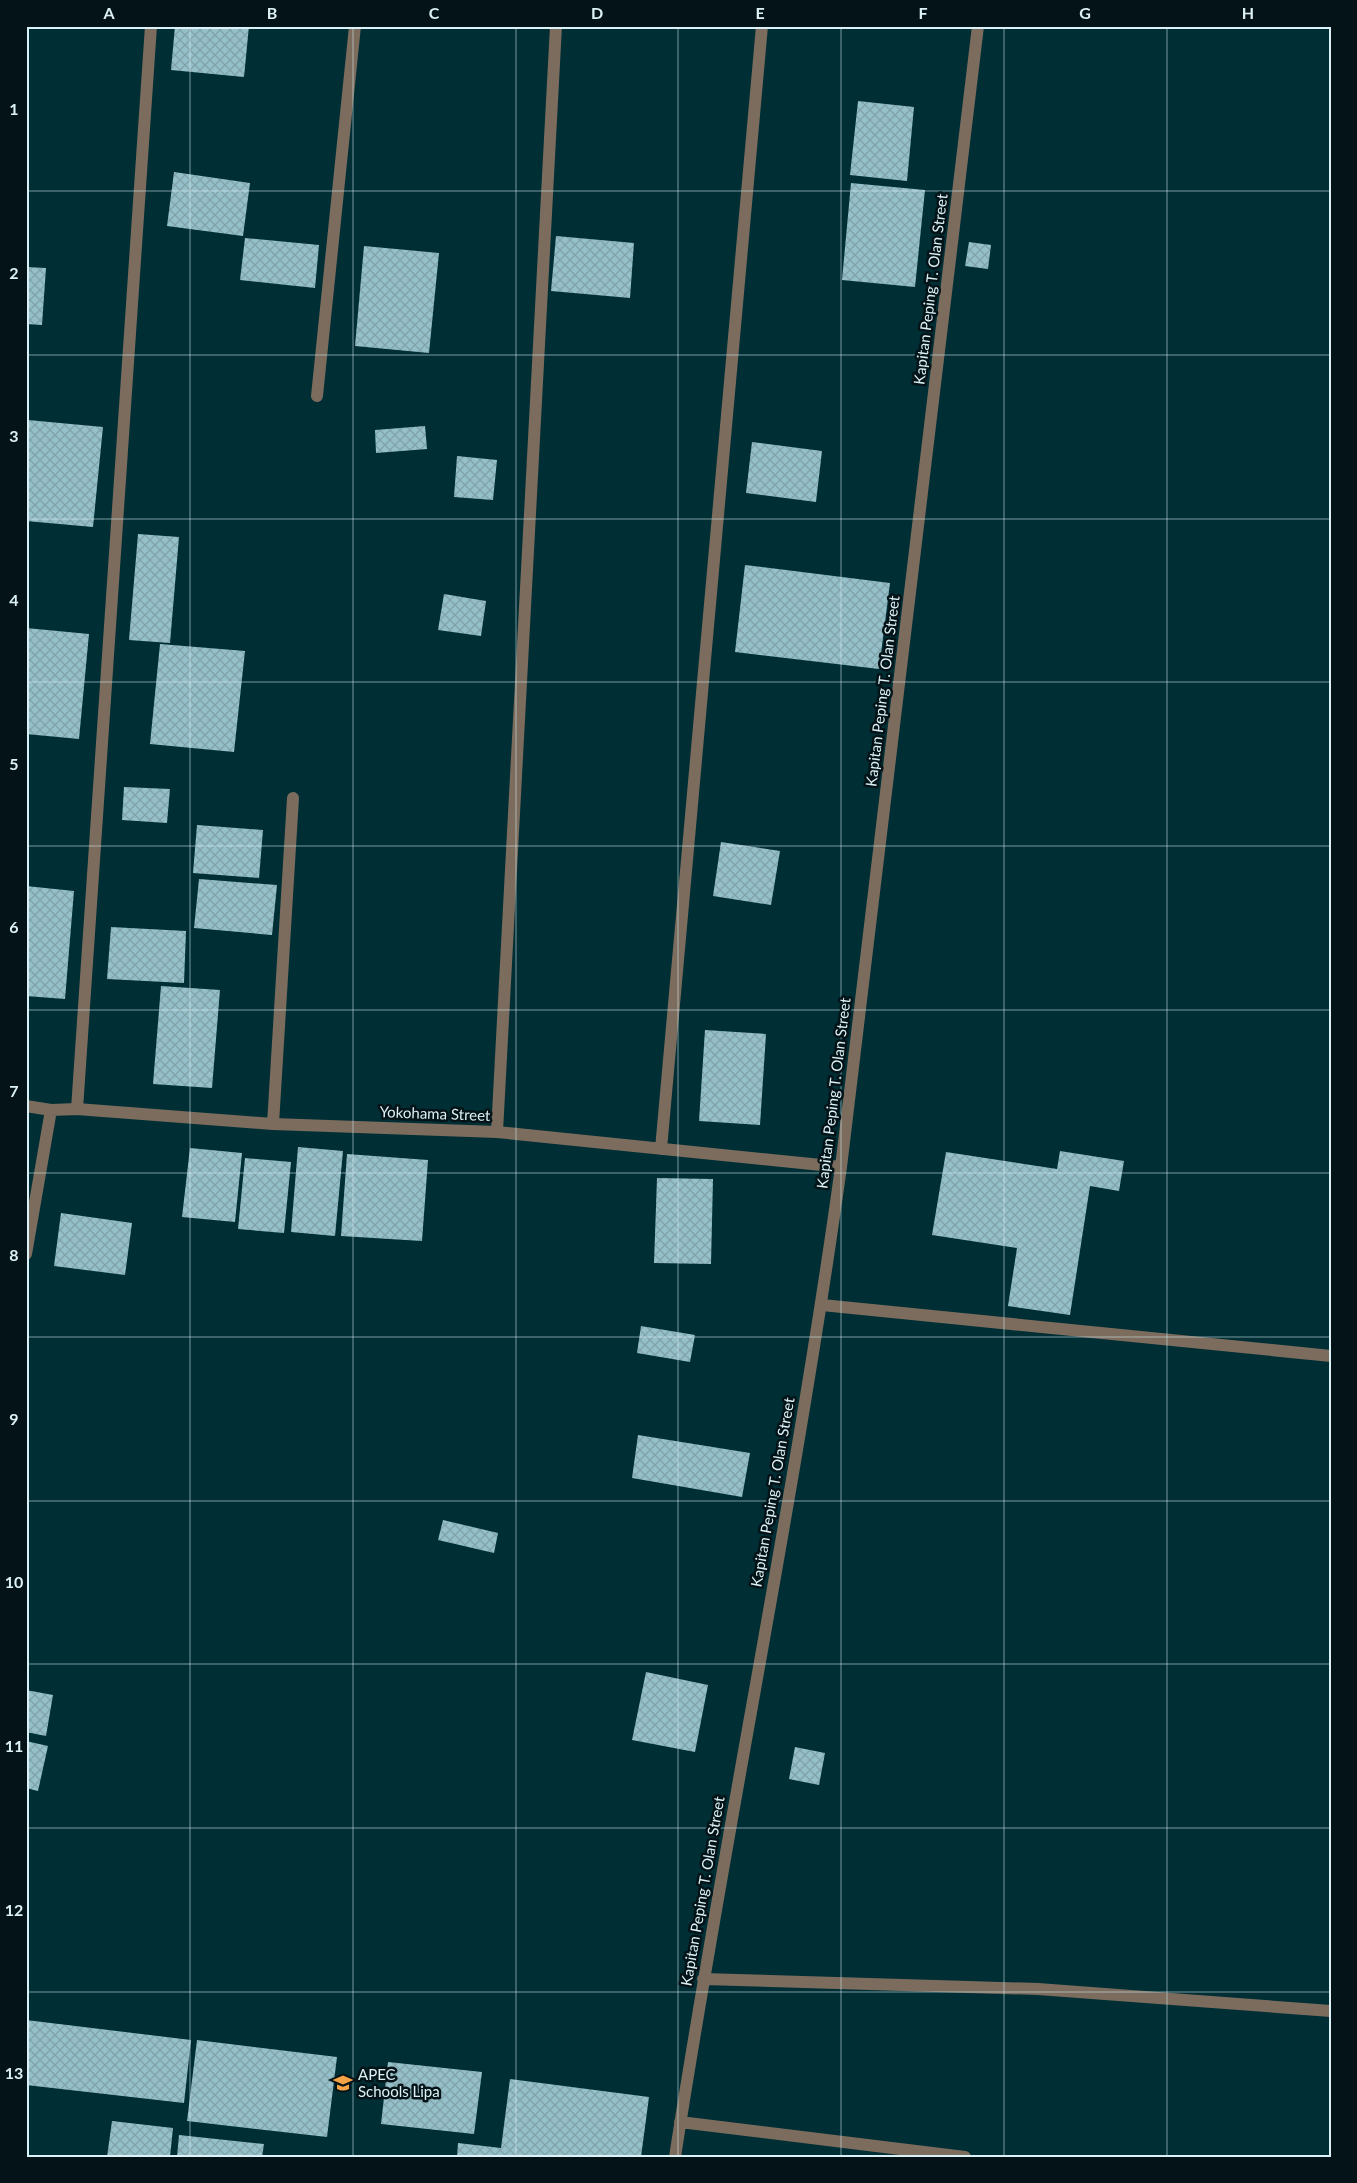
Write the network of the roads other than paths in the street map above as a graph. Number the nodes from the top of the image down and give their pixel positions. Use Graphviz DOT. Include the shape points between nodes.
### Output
graph roads {
  1 [pos="151,26"];
  2 [pos="355,26"];
  3 [pos="556,26"];
  4 [pos="762,26"];
  5 [pos="978,26"];
  6 [pos="317,396"];
  7 [pos="293,798"];
  8 [pos="26,1106"];
  9 [pos="77,1109"];
  10 [pos="51,1110"];
  11 [pos="273,1124"];
  12 [pos="497,1132"];
  13 [pos="661,1149"];
  14 [pos="841,1167"];
  15 [pos="26,1254"];
  16 [pos="822,1305"];
  17 [pos="1331,1356"];
  18 [pos="703,1979"];
  19 [pos="1331,2011"];
  20 [pos="680,2122"];
  21 [pos="675,2157"];
  22 [pos="965,2157"];
  1 -- 9 [label="street"];
  2 -- 6 [label="street"];
  3 -- 12 [label="street"];
  4 -- 13 [label="street"];
  5 -- 14 [label="street, Kapitan Peping T. Olan Street"];
  7 -- 11 [label="street"];
  8 -- 10 [label="street, Yokohama Street"];
  9 -- 10 [label="street, Yokohama Street"];
  9 -- 11 [label="street, Yokohama Street"];
  10 -- 15 [label="street"];
  11 -- 12 [label="street, Yokohama Street"];
  12 -- 13 [label="street, Yokohama Street"];
  13 -- 14 [label="street, Yokohama Street"];
  14 -- 16 [label="street, Kapitan Peping T. Olan Street"];
  16 -- 17 [label="street"];
  16 -- 18 [label="street, Kapitan Peping T. Olan Street"];
  18 -- 19 [label="street" via="1038,1989"];
  18 -- 20 [label="street, Kapitan Peping T. Olan Street"];
  20 -- 21 [label="street, Kapitan Peping T. Olan Street"];
  20 -- 22 [label="street"];
}
